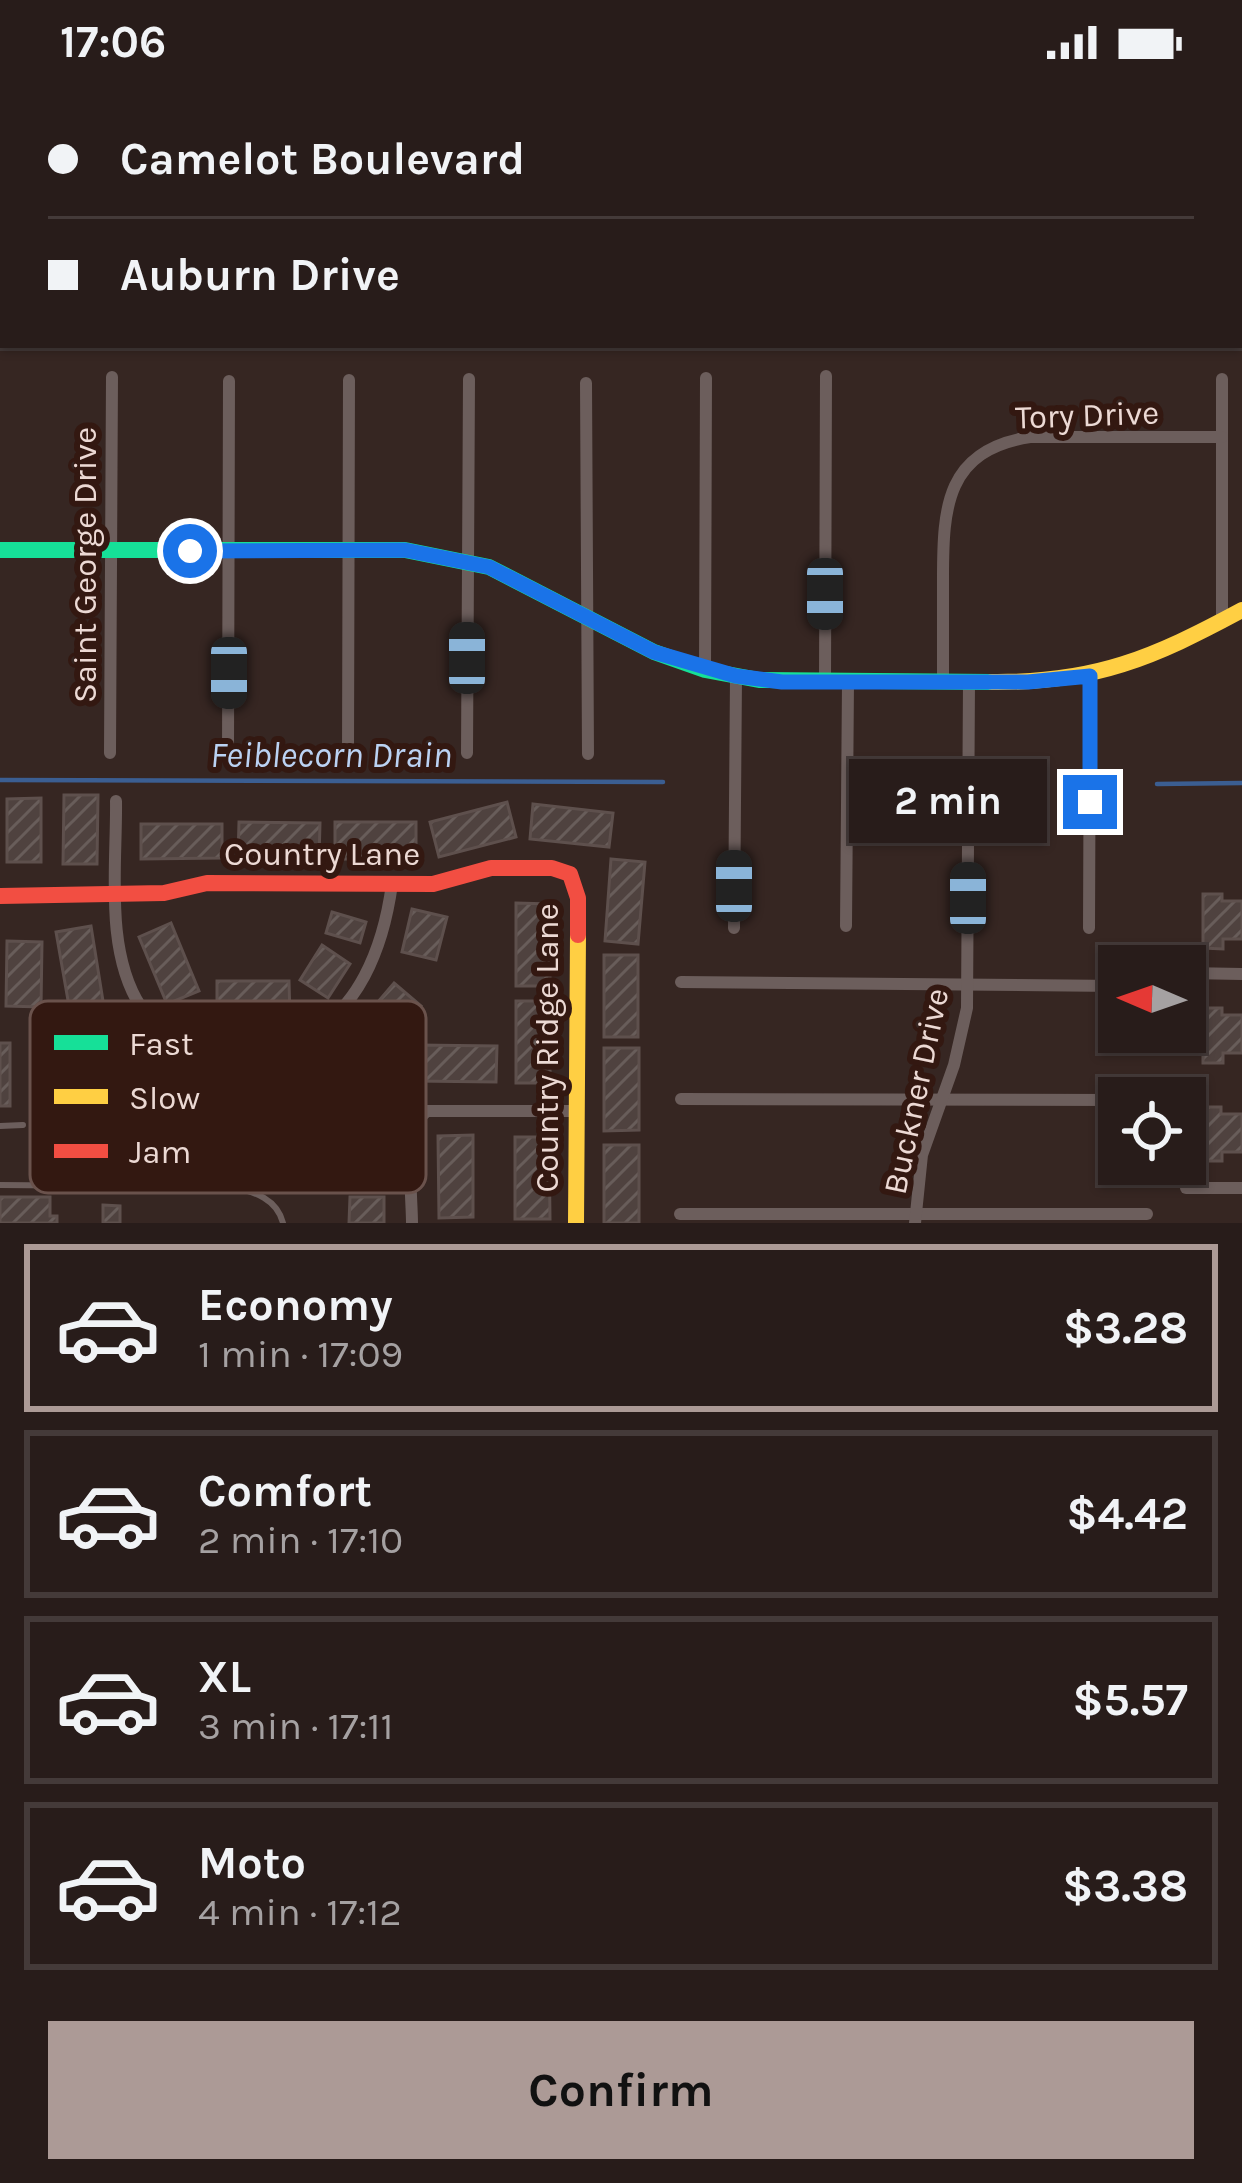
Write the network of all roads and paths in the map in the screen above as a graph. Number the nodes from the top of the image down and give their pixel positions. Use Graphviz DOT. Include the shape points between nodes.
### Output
graph roads {
  1 [pos="112,376"];
  2 [pos="826,376"];
  3 [pos="706,378"];
  4 [pos="469,379"];
  5 [pos="1222,379"];
  6 [pos="349,380"];
  7 [pos="229,381"];
  8 [pos="586,383"];
  9 [pos="1222,437"];
  10 [pos="0,550"];
  11 [pos="349,550"];
  12 [pos="112,551"];
  13 [pos="230,552"];
  14 [pos="467,562"];
  15 [pos="1242,610"];
  16 [pos="586,617"];
  17 [pos="1222,620"];
  18 [pos="705,670"];
  19 [pos="736,676"];
  20 [pos="1090,676"];
  21 [pos="825,682"];
  22 [pos="848,682"];
  23 [pos="943,682"];
  24 [pos="969,682"];
  25 [pos="110,753"];
  26 [pos="228,753"];
  27 [pos="348,753"];
  28 [pos="467,754"];
  29 [pos="588,754"];
  30 [pos="116,800"];
  31 [pos="570,874"];
  32 [pos="392,884"];
  33 [pos="117,894"];
  34 [pos="0,896"];
  35 [pos="846,926"];
  36 [pos="734,928"];
  37 [pos="1089,928"];
  38 [pos="1206,973"];
  39 [pos="1242,974"];
  40 [pos="681,982"];
  41 [pos="968,984"];
  42 [pos="1098,986"];
  43 [pos="139,1001"];
  44 [pos="345,1001"];
  45 [pos="681,1099"];
  46 [pos="940,1100"];
  47 [pos="1098,1100"];
  48 [pos="576,1111"];
  49 [pos="426,1112"];
  50 [pos="23,1125"];
  51 [pos="0,1126"];
  52 [pos="0,1185"];
  53 [pos="30,1185"];
  54 [pos="1186,1188"];
  55 [pos="1242,1188"];
  56 [pos="252,1193"];
  57 [pos="680,1214"];
  58 [pos="1147,1214"];
  59 [pos="915,1218"];
  60 [pos="283,1223"];
  61 [pos="576,1223"];
  1 -- 12 [label="street, Saint George Drive"];
  2 -- 21 [label="street"];
  3 -- 18 [label="street"];
  4 -- 14 [label="street"];
  5 -- 9 [label="street"];
  6 -- 11 [label="street"];
  7 -- 13 [label="street"];
  8 -- 16 [label="street"];
  9 -- 17 [label="street"];
  9 -- 23 [label="street, Tory Drive" via="1030,437 974,460 948,497 943,525"];
  10 -- 12 [label="street"];
  11 -- 13 [label="street"];
  11 -- 14 [label="street"];
  11 -- 27 [label="street"];
  12 -- 13 [label="street"];
  12 -- 25 [label="street, Saint George Drive"];
  13 -- 26 [label="street"];
  14 -- 16 [label="street"];
  14 -- 28 [label="street"];
  15 -- 17 [label="street"];
  16 -- 18 [label="street"];
  16 -- 29 [label="street"];
  17 -- 20 [label="street"];
  18 -- 19 [label="street"];
  19 -- 21 [label="street"];
  19 -- 36 [label="street"];
  20 -- 24 [label="street"];
  20 -- 37 [label="street"];
  21 -- 22 [label="street"];
  22 -- 23 [label="street"];
  22 -- 35 [label="street"];
  23 -- 24 [label="street"];
  24 -- 41 [label="street, Buckner Drive"];
  30 -- 33 [label="street"];
  31 -- 32 [label="street, Country Lane" via="490,868"];
  31 -- 48 [label="street, Country Ridge Lane" via="578,898"];
  32 -- 33 [label="street, Country Lane" via="207,883"];
  32 -- 44 [label="street" via="377,951"];
  33 -- 34 [label="street, Country Lane"];
  33 -- 43 [label="street" via="124,964"];
  38 -- 39 [label="street"];
  40 -- 41 [label="street"];
  41 -- 42 [label="street"];
  41 -- 46 [label="street, Buckner Drive" via="962,1035"];
  45 -- 46 [label="street"];
  46 -- 47 [label="street"];
  46 -- 59 [label="street, Buckner Drive" via="922,1155"];
  48 -- 49 [label="street"];
  48 -- 61 [label="street, Country Ridge Lane"];
  50 -- 51 [label="lane"];
  52 -- 53 [label="lane"];
  54 -- 55 [label="street"];
  56 -- 60 [label="lane" via="275,1206"];
  57 -- 59 [label="street"];
  58 -- 59 [label="street"];
}
